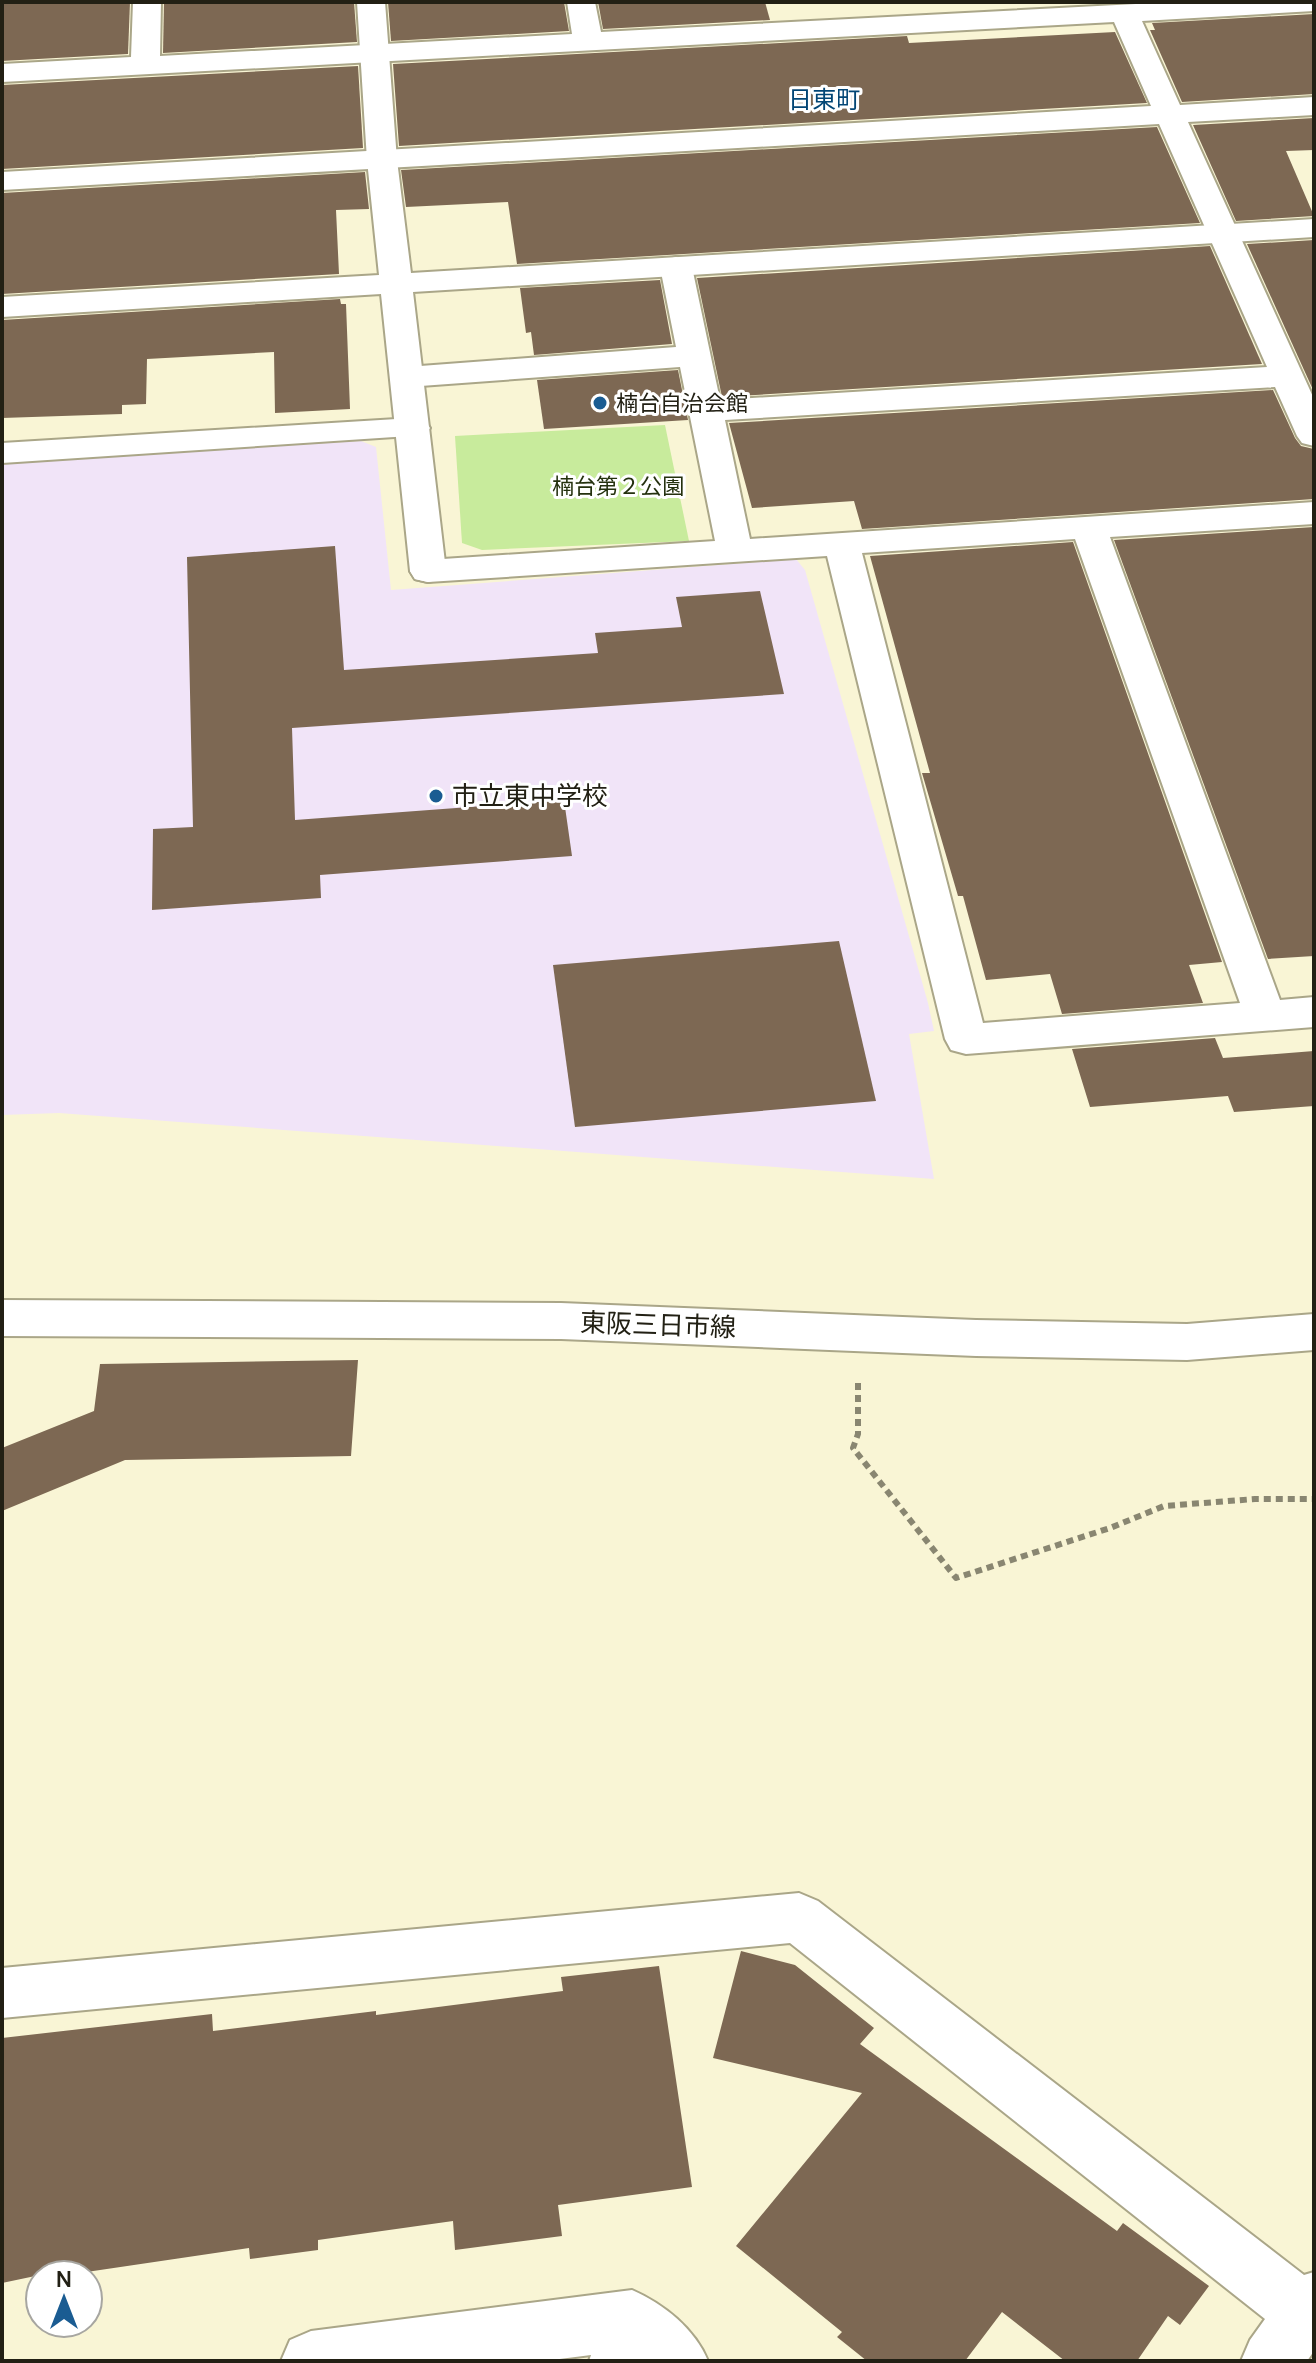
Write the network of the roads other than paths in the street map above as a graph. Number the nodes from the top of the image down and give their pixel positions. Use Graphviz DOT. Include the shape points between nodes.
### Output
graph roads {
  1 [pos="147,2"];
  2 [pos="371,2"];
  3 [pos="581,2"];
  4 [pos="802,2"];
  5 [pos="1314,3"];
  6 [pos="1224,5"];
  7 [pos="1018,10"];
  8 [pos="1124,13"];
  9 [pos="810,30"];
  10 [pos="588,42"];
  11 [pos="376,53"];
  12 [pos="145,65"];
  13 [pos="2,73"];
  14 [pos="1314,106"];
  15 [pos="1170,114"];
  16 [pos="382,160"];
  17 [pos="2,181"];
  18 [pos="1314,228"];
  19 [pos="1223,234"];
  20 [pos="676,267"];
  21 [pos="397,283"];
  22 [pos="2,307"];
  23 [pos="695,356"];
  24 [pos="1287,376"];
  25 [pos="407,377"];
  26 [pos="706,411"];
  27 [pos="413,428"];
  28 [pos="1314,436"];
  29 [pos="2,453"];
  30 [pos="1314,513"];
  31 [pos="1089,528"];
  32 [pos="842,544"];
  33 [pos="735,551"];
  34 [pos="1314,1012"];
  35 [pos="1265,1016"];
  36 [pos="2,1318"];
  37 [pos="1314,1332"];
  38 [pos="2,1993"];
  39 [pos="1309,2307"];
  40 [pos="626,2340"];
  41 [pos="311,2361"];
  42 [pos="678,2361"];
  43 [pos="1271,2361"];
  1 -- 12 [label="street"];
  2 -- 11 [label="street"];
  3 -- 10 [label="street"];
  4 -- 9 [label="street"];
  5 -- 6 [label="street"];
  6 -- 8 [label="street"];
  7 -- 8 [label="street"];
  7 -- 9 [label="street"];
  8 -- 15 [label="street"];
  9 -- 10 [label="street"];
  10 -- 11 [label="street"];
  11 -- 12 [label="street"];
  11 -- 16 [label="street"];
  12 -- 13 [label="street"];
  14 -- 15 [label="street"];
  15 -- 16 [label="street"];
  15 -- 19 [label="street"];
  16 -- 17 [label="street"];
  16 -- 21 [label="street"];
  18 -- 19 [label="street"];
  19 -- 20 [label="street"];
  19 -- 24 [label="street"];
  20 -- 21 [label="street"];
  20 -- 23 [label="street"];
  21 -- 22 [label="street"];
  21 -- 25 [label="street"];
  23 -- 25 [label="street"];
  23 -- 26 [label="street"];
  24 -- 26 [label="street"];
  24 -- 28 [label="street"];
  25 -- 27 [label="street"];
  26 -- 33 [label="street"];
  27 -- 29 [label="street"];
  27 -- 33 [label="street" via="428,571"];
  30 -- 31 [label="street"];
  31 -- 32 [label="street"];
  31 -- 35 [label="street"];
  32 -- 33 [label="street"];
  32 -- 35 [label="street" via="966,1039"];
  34 -- 35 [label="street"];
  36 -- 37 [label="street, 東阪三日市線" via="561,1321 1187,1342"];
  38 -- 39 [label="street" via="799,1918"];
  39 -- 43 [label="street"];
  40 -- 41 [label="street"];
  40 -- 42 [label="street"];
}
